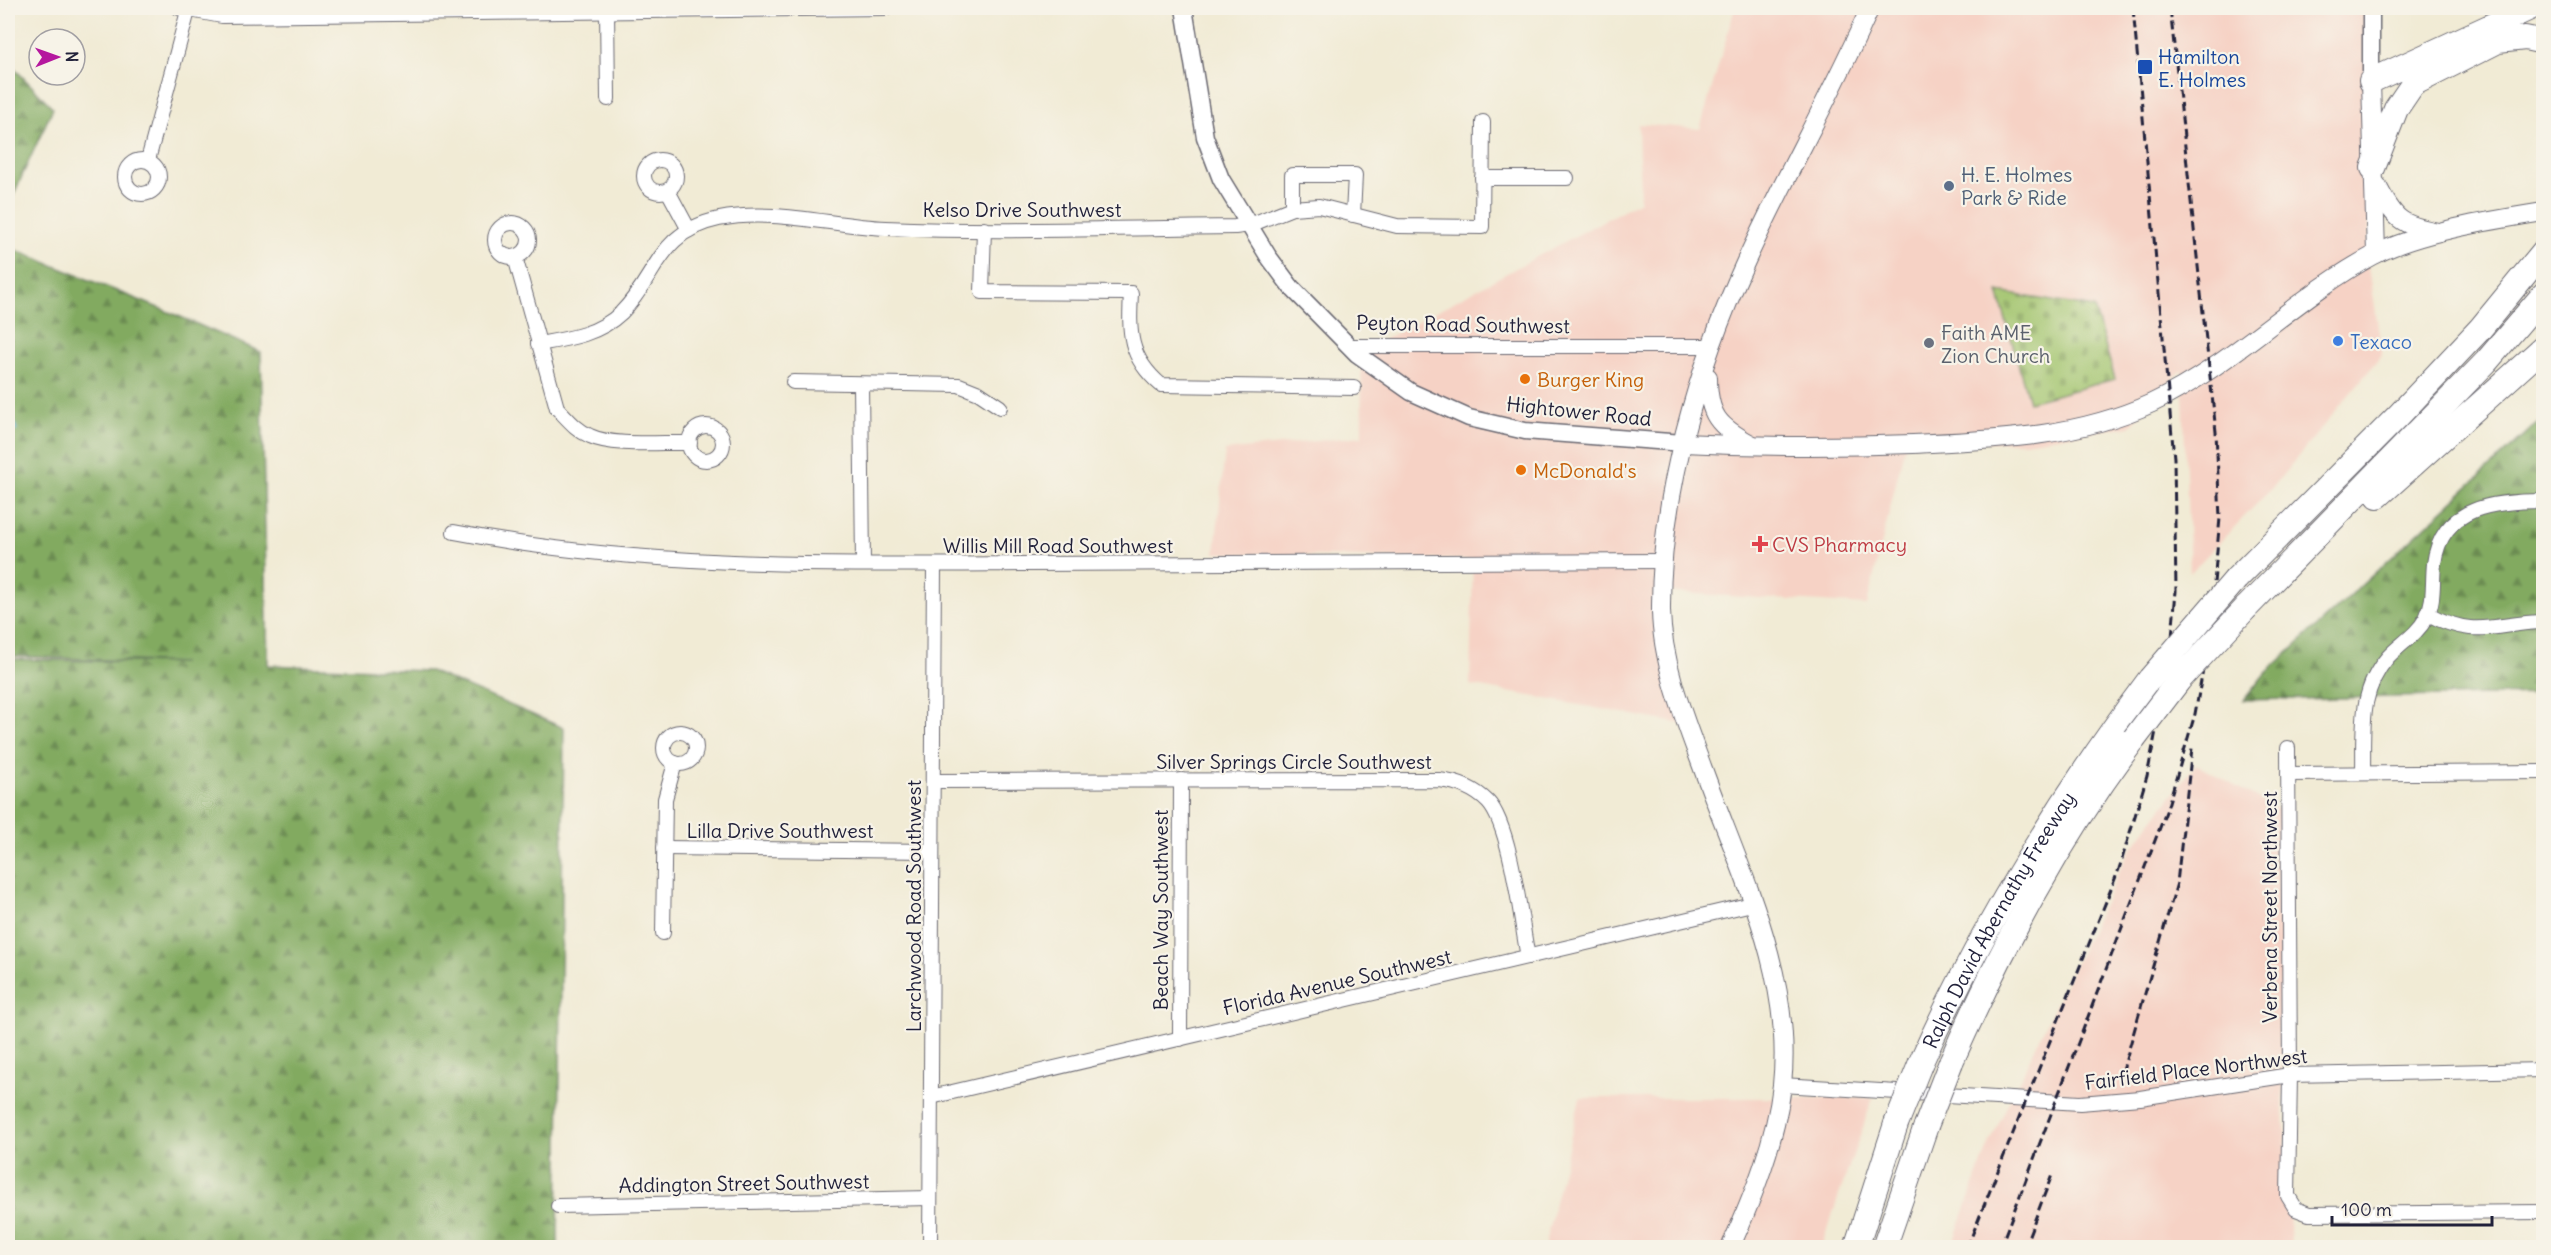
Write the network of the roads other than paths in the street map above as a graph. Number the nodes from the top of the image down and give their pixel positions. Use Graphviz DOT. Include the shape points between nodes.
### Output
graph roads {
  1 [pos="887,8"];
  2 [pos="1184,8"];
  3 [pos="1870,8"];
  4 [pos="2371,8"];
  5 [pos="2530,8"];
  6 [pos="184,9"];
  7 [pos="607,10"];
  8 [pos="2544,42"];
  9 [pos="2413,84"];
  10 [pos="2371,88"];
  11 [pos="608,99"];
  12 [pos="1483,122"];
  13 [pos="148,160"];
  14 [pos="2373,174"];
  15 [pos="1482,178"];
  16 [pos="1568,178"];
  17 [pos="668,191"];
  18 [pos="1292,208"];
  19 [pos="2544,212"];
  20 [pos="1353,215"];
  21 [pos="1250,225"];
  22 [pos="689,230"];
  23 [pos="984,230"];
  24 [pos="2439,232"];
  25 [pos="2542,249"];
  26 [pos="2376,254"];
  27 [pos="515,257"];
  28 [pos="2544,294"];
  29 [pos="538,344"];
  30 [pos="1349,346"];
  31 [pos="2544,347"];
  32 [pos="1710,352"];
  33 [pos="793,382"];
  34 [pos="857,383"];
  35 [pos="1354,388"];
  36 [pos="1000,407"];
  37 [pos="690,442"];
  38 [pos="1683,443"];
  39 [pos="1755,447"];
  40 [pos="2544,501"];
  41 [pos="2327,527"];
  42 [pos="454,532"];
  43 [pos="1664,561"];
  44 [pos="863,564"];
  45 [pos="934,565"];
  46 [pos="2428,614"];
  47 [pos="2544,622"];
  48 [pos="2288,748"];
  49 [pos="675,763"];
  50 [pos="2544,772"];
  51 [pos="2362,773"];
  52 [pos="2288,774"];
  53 [pos="1180,780"];
  54 [pos="933,781"];
  55 [pos="664,848"];
  56 [pos="932,851"];
  57 [pos="1752,904"];
  58 [pos="663,933"];
  59 [pos="1528,957"];
  60 [pos="1180,1039"];
  61 [pos="2544,1070"];
  62 [pos="2290,1075"];
  63 [pos="1782,1085"];
  64 [pos="931,1097"];
  65 [pos="930,1198"];
  66 [pos="558,1206"];
  67 [pos="2544,1212"];
  68 [pos="930,1248"];
  69 [pos="1730,1248"];
  70 [pos="1856,1248"];
  71 [pos="1884,1248"];
  1 -- 7 [label="street"];
  2 -- 21 [label="street, Peyton Road Southwest" via="1205,137 1221,179"];
  3 -- 32 [label="main road" via="1746,262"];
  4 -- 10 [label="street"];
  5 -- 10 [label="highway"];
  6 -- 7 [label="street" via="222,16"];
  6 -- 13 [label="street"];
  7 -- 11 [label="street"];
  8 -- 9 [label="highway" via="2525,38 2498,41"];
  9 -- 10 [label="highway" via="2389,94"];
  9 -- 14 [label="highway" via="2396,109"];
  10 -- 14 [label="main road"];
  12 -- 15 [label="street"];
  14 -- 24 [label="main road" via="2391,213 2411,227"];
  14 -- 26 [label="main road"];
  15 -- 16 [label="street"];
  15 -- 20 [label="street, Kelso Drive Southwest" via="1482,227 1406,227"];
  17 -- 22 [label="street"];
  18 -- 20 [label="street, Kelso Drive Southwest" via="1319,206"];
  18 -- 20 [label="street" via="1292,175 1355,175"];
  18 -- 21 [label="street, Kelso Drive Southwest"];
  19 -- 24 [label="main road"];
  21 -- 23 [label="street, Kelso Drive Southwest"];
  21 -- 30 [label="street, Peyton Road Southwest" via="1291,287"];
  22 -- 23 [label="street, Kelso Drive Southwest" via="720,219 794,218 885,228"];
  22 -- 29 [label="street" via="663,252 621,312 601,328 574,338"];
  23 -- 35 [label="street" via="982,292 1131,293 1129,331 1137,360 1161,385"];
  24 -- 26 [label="main road"];
  25 -- 70 [label="highway, Ralph David Abernathy Freeway, bridge" via="2480,329 2236,579 2150,678 2092,756 2048,823 1955,986 1896,1124"];
  26 -- 39 [label="main road" via="2322,287 2191,383 2106,422 2013,439"];
  27 -- 29 [label="street"];
  28 -- 41 [label="highway" via="2486,362"];
  29 -- 37 [label="street" via="557,408 591,437"];
  30 -- 32 [label="street, Peyton Road Southwest"];
  30 -- 38 [label="street, Hightower Road" via="1411,392 1470,418 1525,431"];
  31 -- 41 [label="highway" via="2373,500"];
  32 -- 38 [label="main road"];
  32 -- 39 [label="main road" via="1708,398 1716,419 1728,432"];
  33 -- 34 [label="street"];
  34 -- 36 [label="street" via="959,385"];
  34 -- 44 [label="street"];
  38 -- 39 [label="main road"];
  38 -- 43 [label="main road"];
  40 -- 46 [label="street" via="2484,505 2466,513 2448,530 2434,563"];
  41 -- 71 [label="highway, Ralph David Abernathy Freeway, bridge" via="2179,680 2134,739 2041,877 1951,1062"];
  42 -- 44 [label="street, Willis Mill Road Southwest" via="593,554"];
  43 -- 45 [label="street, Willis Mill Road Southwest"];
  43 -- 57 [label="main road" via="1661,613 1668,660"];
  44 -- 45 [label="street, Willis Mill Road Southwest"];
  45 -- 54 [label="street, Larchwood Road Southwest"];
  46 -- 47 [label="street" via="2469,629"];
  46 -- 51 [label="street" via="2411,638 2375,672 2369,684"];
  48 -- 52 [label="street, Verbena Street Northwest"];
  49 -- 55 [label="street" via="665,799"];
  50 -- 51 [label="street"];
  51 -- 52 [label="street"];
  52 -- 62 [label="street, Verbena Street Northwest"];
  53 -- 54 [label="street, Silver Springs Circle Southwest"];
  53 -- 59 [label="street, Silver Springs Circle Southwest" via="1439,780 1469,788 1489,803 1502,826"];
  53 -- 60 [label="street, Beach Way Southwest"];
  54 -- 56 [label="street, Larchwood Road Southwest"];
  55 -- 56 [label="street, Lilla Drive Southwest"];
  55 -- 58 [label="street"];
  56 -- 64 [label="street, Larchwood Road Southwest"];
  57 -- 59 [label="street, Florida Avenue Southwest"];
  57 -- 63 [label="main road" via="1780,1002"];
  59 -- 60 [label="street, Florida Avenue Southwest"];
  60 -- 64 [label="street, Florida Avenue Southwest"];
  61 -- 62 [label="street, Fairfield Place Northwest"];
  62 -- 63 [label="street, Fairfield Place Northwest" via="2140,1098 2080,1102"];
  62 -- 67 [label="street, Verbena Street Northwest" via="2288,1196 2296,1209 2309,1214"];
  63 -- 69 [label="main road" via="1765,1159"];
  64 -- 65 [label="street, Larchwood Road Southwest"];
  65 -- 66 [label="street, Addington Street Southwest"];
  65 -- 68 [label="street, Larchwood Road Southwest"];
}
